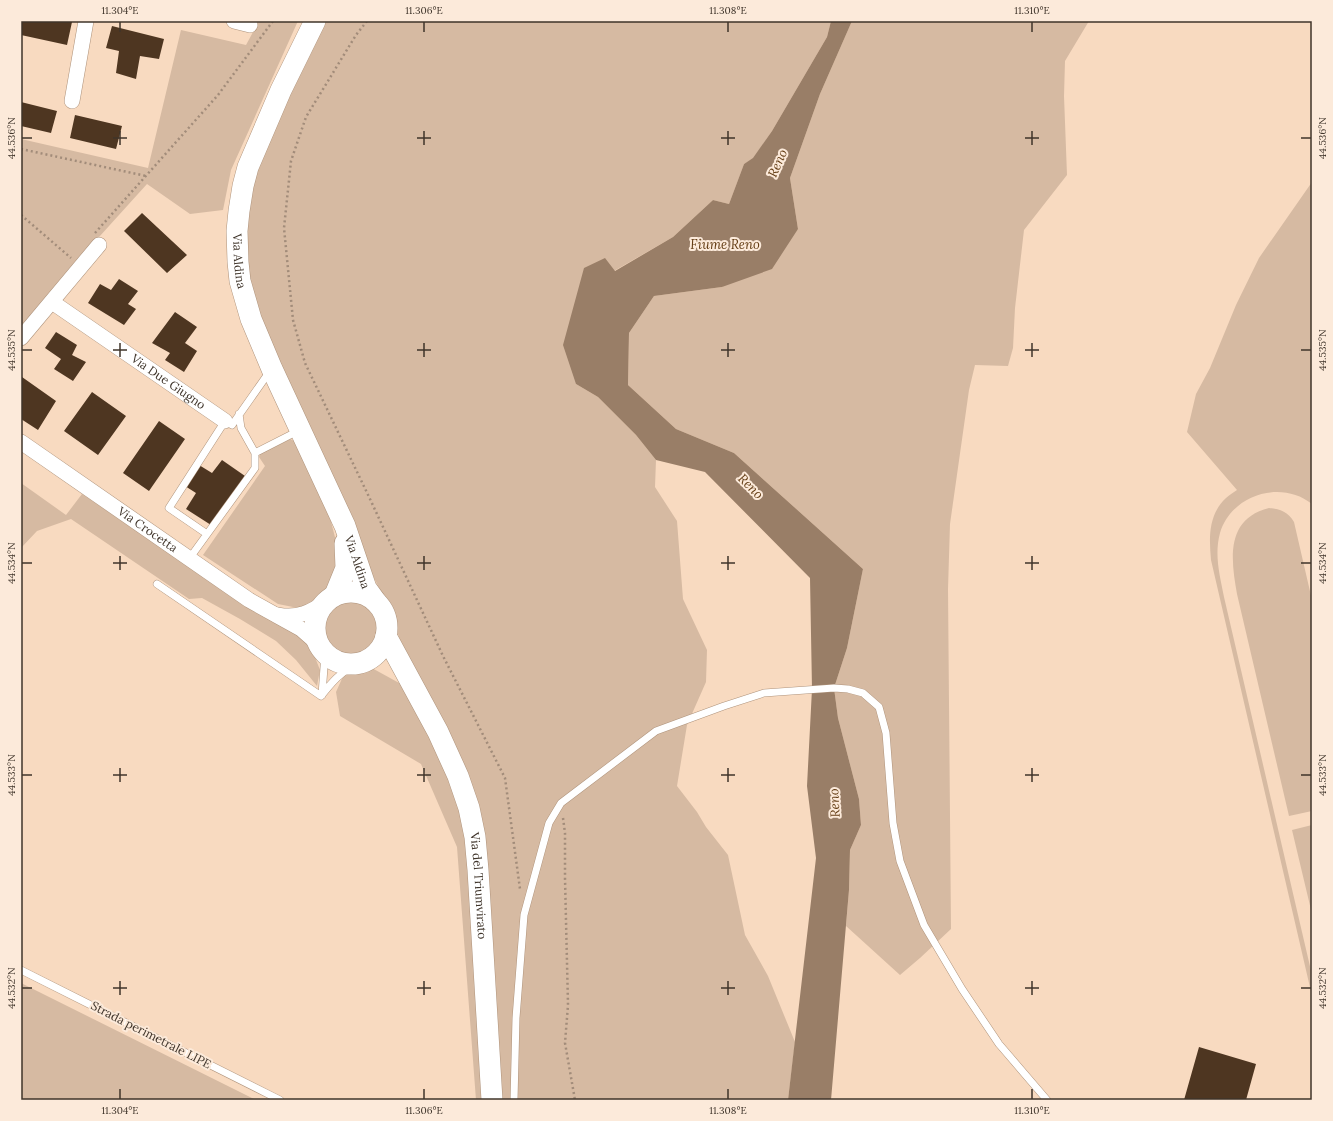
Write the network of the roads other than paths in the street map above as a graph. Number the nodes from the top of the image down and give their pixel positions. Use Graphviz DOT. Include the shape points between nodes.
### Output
graph roads {
  1 [pos="86,21"];
  2 [pos="234,21"];
  3 [pos="315,21"];
  4 [pos="250,25"];
  5 [pos="72,101"];
  6 [pos="97,248"];
  7 [pos="52,302"];
  8 [pos="21,338"];
  9 [pos="272,369"];
  10 [pos="239,414"];
  11 [pos="225,421"];
  12 [pos="300,430"];
  13 [pos="21,442"];
  14 [pos="255,453"];
  15 [pos="332,498"];
  16 [pos="207,534"];
  17 [pos="189,559"];
  18 [pos="158,584"];
  19 [pos="331,598"];
  20 [pos="376,602"];
  21 [pos="276,614"];
  22 [pos="386,636"];
  23 [pos="322,648"];
  24 [pos="359,663"];
  25 [pos="412,684"];
  26 [pos="321,696"];
  27 [pos="21,970"];
  28 [pos="280,1100"];
  29 [pos="492,1100"];
  30 [pos="514,1100"];
  31 [pos="1047,1100"];
  1 -- 5 [label="street"];
  2 -- 4 [label="street"];
  3 -- 9 [label="street, Via Aldina" via="257,143 248,167 239,211 240,281 251,319"];
  6 -- 7 [label="street"];
  7 -- 8 [label="street"];
  7 -- 11 [label="street, Via Due Giugno"];
  9 -- 10 [label="lane"];
  9 -- 12 [label="street, Via Aldina"];
  10 -- 11 [label="lane" via="232,425"];
  10 -- 14 [label="lane" via="241,428"];
  11 -- 16 [label="lane" via="169,508"];
  12 -- 14 [label="lane"];
  12 -- 15 [label="street, Via Aldina"];
  13 -- 17 [label="street, Via Crocetta"];
  14 -- 16 [label="lane" via="255,468"];
  15 -- 19 [label="street, Via Aldina" via="346,545 346,568"];
  15 -- 20 [label="street, Via Aldina" via="347,532 366,588"];
  16 -- 17 [label="lane"];
  17 -- 21 [label="street, Via Crocetta" via="249,600"];
  18 -- 26 [label="lane"];
  19 -- 20 [label="street" via="346,592 357,592"];
  19 -- 21 [label="street, Via Crocetta" via="305,614"];
  19 -- 23 [label="street" via="316,616 315,635"];
  20 -- 22 [label="street" via="385,618"];
  21 -- 23 [label="street, Via Crocetta" via="301,628"];
  22 -- 24 [label="street" via="378,652"];
  22 -- 25 [label="street, Via del Triumvirato"];
  23 -- 24 [label="street" via="334,660"];
  23 -- 26 [label="lane"];
  24 -- 25 [label="street, Via del Triumvirato" via="386,667"];
  24 -- 26 [label="lane" via="341,673"];
  25 -- 29 [label="street, Via del Triumvirato" via="458,776 469,808 475,837"];
  27 -- 28 [label="lane, Strada perimetrale LIPE"];
  30 -- 31 [label="lane" via="516,1018 524,915 549,823 561,804 656,731 764,693 834,688 863,693 879,707 886,733 893,823 900,861 924,925 999,1044"];
}
